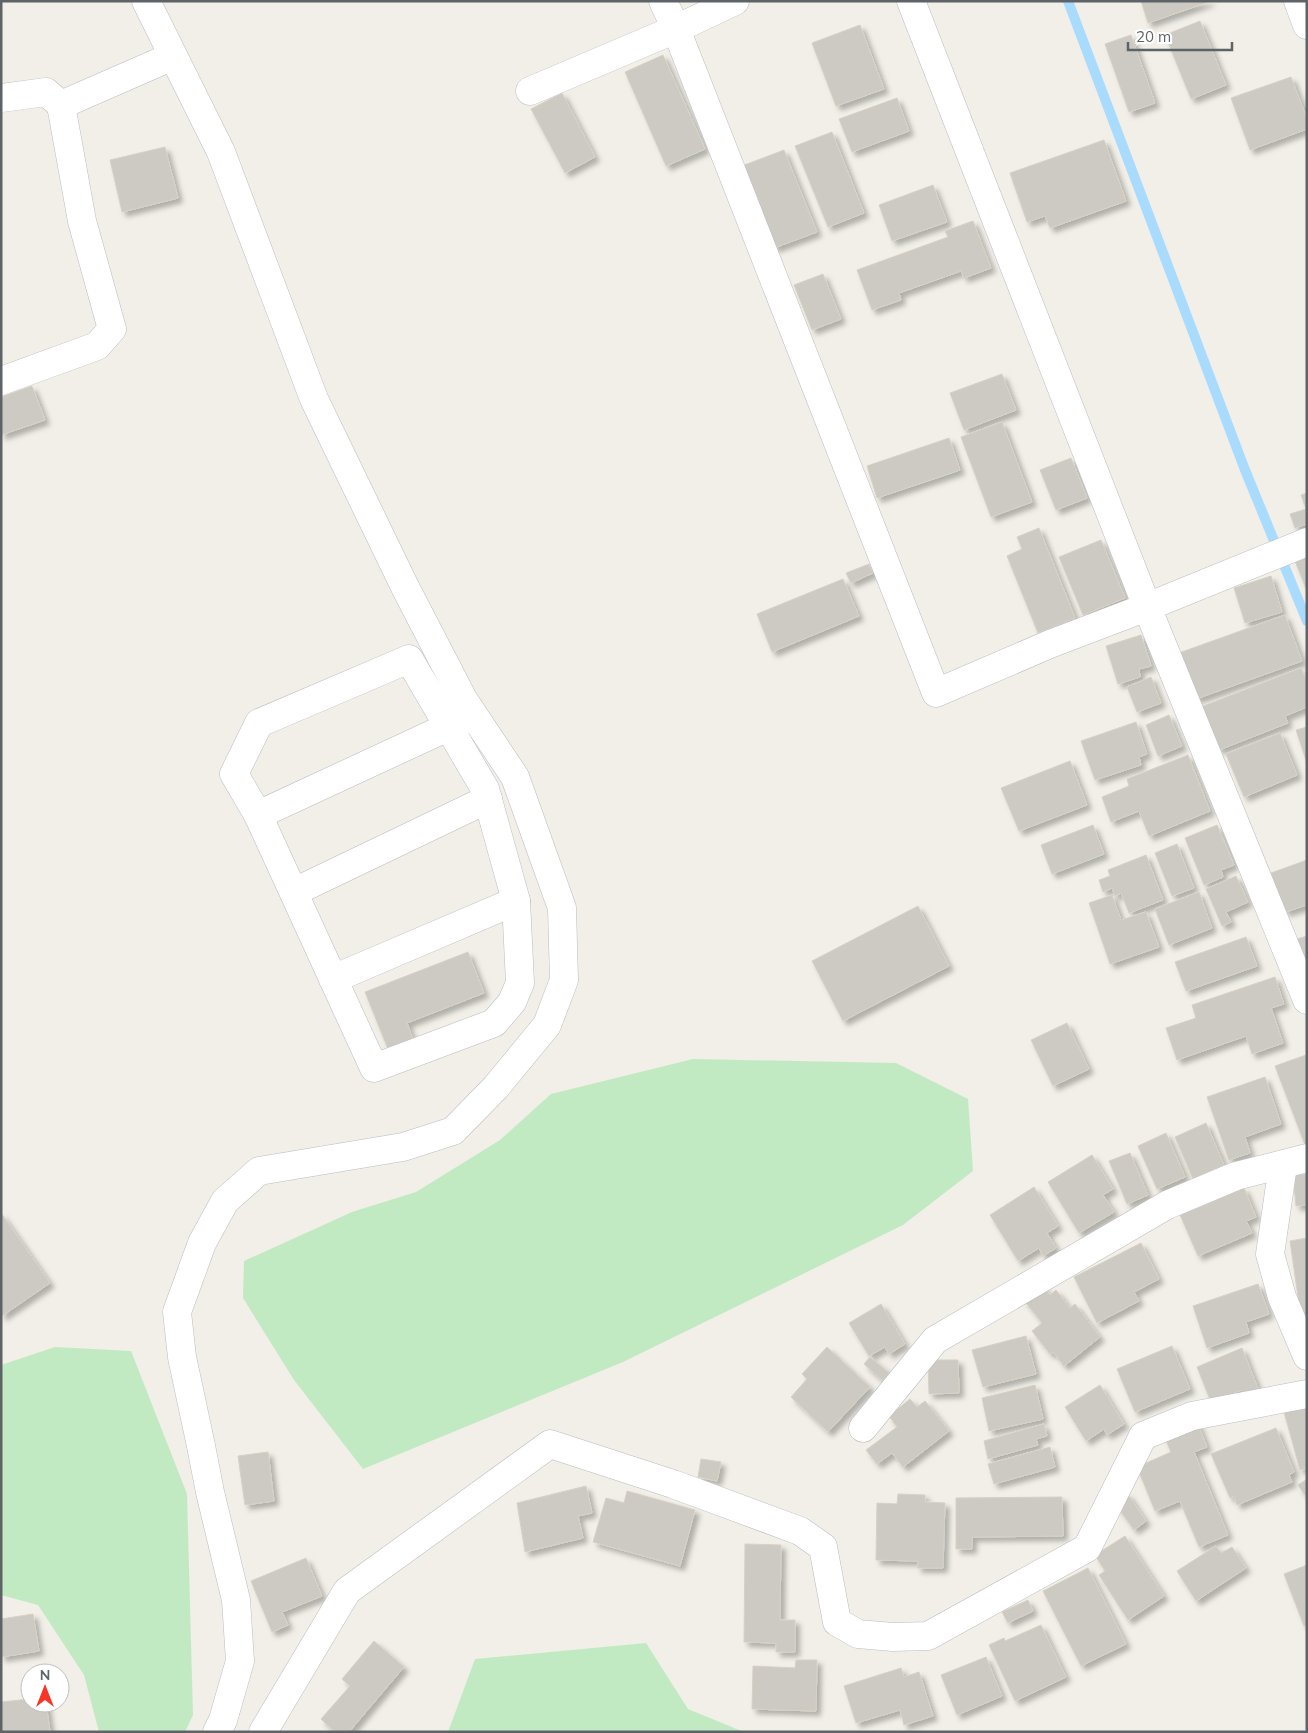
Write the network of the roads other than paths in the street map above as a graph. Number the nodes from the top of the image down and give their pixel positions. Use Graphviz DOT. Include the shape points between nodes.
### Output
graph roads {
  1 [pos="146,1"];
  2 [pos="663,1"];
  3 [pos="735,1"];
  4 [pos="911,1"];
  5 [pos="1298,1"];
  6 [pos="1307,24"];
  7 [pos="676,29"];
  8 [pos="173,56"];
  9 [pos="530,91"];
  10 [pos="1,98"];
  11 [pos="61,105"];
  12 [pos="1,381"];
  13 [pos="1307,542"];
  14 [pos="1147,607"];
  15 [pos="474,715"];
  16 [pos="448,727"];
  17 [pos="488,799"];
  18 [pos="258,815"];
  19 [pos="294,892"];
  20 [pos="516,901"];
  21 [pos="333,979"];
  22 [pos="1307,1000"];
  23 [pos="1295,1161"];
  24 [pos="1307,1356"];
  25 [pos="1307,1394"];
  26 [pos="863,1428"];
  27 [pos="218,1732"];
  28 [pos="263,1732"];
  1 -- 8 [label="street"];
  2 -- 7 [label="street"];
  3 -- 7 [label="street"];
  4 -- 14 [label="street"];
  5 -- 6 [label="street"];
  7 -- 9 [label="street"];
  7 -- 14 [label="street" via="936,693"];
  8 -- 11 [label="street"];
  8 -- 15 [label="street" via="221,152 314,399 405,587"];
  10 -- 11 [label="street" via="46,92"];
  11 -- 12 [label="street" via="82,221 112,329 97,346"];
  13 -- 14 [label="street"];
  14 -- 22 [label="street"];
  15 -- 16 [label="street"];
  15 -- 27 [label="street" via="515,777 562,908 564,980 547,1025 496,1087 453,1131 403,1147 259,1171 225,1201 202,1243 177,1312 182,1357 236,1600 240,1662"];
  16 -- 17 [label="street"];
  16 -- 18 [label="street"];
  16 -- 18 [label="street" via="409,659 259,723 234,774"];
  17 -- 19 [label="street"];
  17 -- 20 [label="street"];
  18 -- 19 [label="street"];
  19 -- 21 [label="street"];
  20 -- 21 [label="street"];
  20 -- 21 [label="street" via="520,983 512,1002 494,1023 374,1068"];
  23 -- 24 [label="street" via="1270,1254 1282,1297"];
  23 -- 26 [label="street" via="1236,1176 1167,1205 935,1340"];
  25 -- 28 [label="street" via="1192,1416 1143,1436 1087,1548 928,1636 858,1634 837,1622 823,1547 800,1531 673,1484 550,1444 347,1591"];
}
